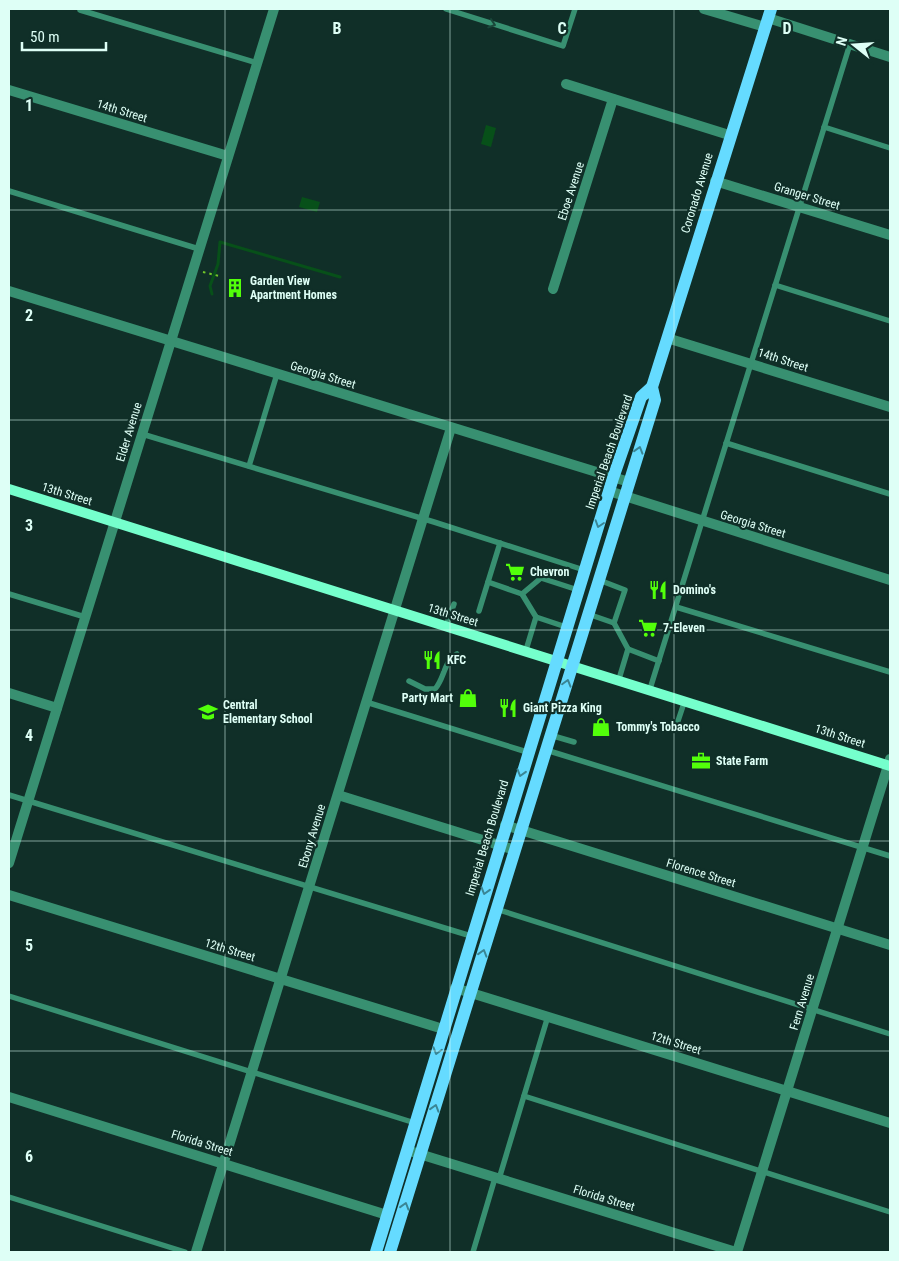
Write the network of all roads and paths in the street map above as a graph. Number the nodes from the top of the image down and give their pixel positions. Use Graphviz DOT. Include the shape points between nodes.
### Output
graph roads {
  1 [pos="274,9"];
  2 [pos="446,9"];
  3 [pos="575,9"];
  4 [pos="704,9"];
  5 [pos="80,10"];
  6 [pos="768,18"];
  7 [pos="850,44"];
  8 [pos="890,57"];
  9 [pos="257,63"];
  10 [pos="566,84"];
  11 [pos="9,90"];
  12 [pos="613,99"];
  13 [pos="824,127"];
  14 [pos="729,135"];
  15 [pos="890,148"];
  16 [pos="228,156"];
  17 [pos="715,181"];
  18 [pos="9,190"];
  19 [pos="799,206"];
  20 [pos="890,235"];
  21 [pos="199,250"];
  22 [pos="203,272"];
  23 [pos="219,276"];
  24 [pos="775,285"];
  25 [pos="553,289"];
  26 [pos="9,291"];
  27 [pos="890,321"];
  28 [pos="667,338"];
  29 [pos="171,341"];
  30 [pos="751,363"];
  31 [pos="277,374"];
  32 [pos="652,387"];
  33 [pos="890,408"];
  34 [pos="451,428"];
  35 [pos="142,434"];
  36 [pos="726,443"];
  37 [pos="248,466"];
  38 [pos="613,478"];
  39 [pos="629,482"];
  40 [pos="9,489"];
  41 [pos="609,491"];
  42 [pos="890,494"];
  43 [pos="625,496"];
  44 [pos="423,519"];
  45 [pos="702,520"];
  46 [pos="114,522"];
  47 [pos="500,543"];
  48 [pos="584,570"];
  49 [pos="599,580"];
  50 [pos="890,580"];
  51 [pos="488,582"];
  52 [pos="578,590"];
  53 [pos="9,594"];
  54 [pos="522,594"];
  55 [pos="454,604"];
  56 [pos="676,606"];
  57 [pos="395,610"];
  58 [pos="479,612"];
  59 [pos="588,614"];
  60 [pos="84,617"];
  61 [pos="536,617"];
  62 [pos="614,623"];
  63 [pos="446,626"];
  64 [pos="566,626"];
  65 [pos="628,649"];
  66 [pos="526,650"];
  67 [pos="457,654"];
  68 [pos="556,659"];
  69 [pos="659,661"];
  70 [pos="572,665"];
  71 [pos="890,672"];
  72 [pos="619,679"];
  73 [pos="408,682"];
  74 [pos="650,689"];
  75 [pos="9,694"];
  76 [pos="685,700"];
  77 [pos="366,702"];
  78 [pos="57,708"];
  79 [pos="675,730"];
  80 [pos="550,735"];
  81 [pos="574,742"];
  82 [pos="546,750"];
  83 [pos="527,752"];
  84 [pos="890,763"];
  85 [pos="338,795"];
  86 [pos="9,796"];
  87 [pos="28,801"];
  88 [pos="505,824"];
  89 [pos="521,830"];
  90 [pos="499,845"];
  91 [pos="863,848"];
  92 [pos="515,850"];
  93 [pos="890,856"];
  94 [pos="9,863"];
  95 [pos="309,887"];
  96 [pos="9,895"];
  97 [pos="496,910"];
  98 [pos="838,929"];
  99 [pos="471,936"];
  100 [pos="890,945"];
  101 [pos="281,979"];
  102 [pos="455,988"];
  103 [pos="471,992"];
  104 [pos="9,996"];
  105 [pos="813,1009"];
  106 [pos="548,1016"];
  107 [pos="443,1029"];
  108 [pos="890,1034"];
  109 [pos="252,1072"];
  110 [pos="787,1091"];
  111 [pos="524,1096"];
  112 [pos="9,1097"];
  113 [pos="415,1123"];
  114 [pos="890,1123"];
  115 [pos="407,1150"];
  116 [pos="420,1154"];
  117 [pos="224,1162"];
  118 [pos="762,1172"];
  119 [pos="497,1178"];
  120 [pos="9,1197"];
  121 [pos="890,1212"];
  122 [pos="388,1215"];
  123 [pos="185,1252"];
  124 [pos="196,1252"];
  125 [pos="376,1252"];
  126 [pos="390,1252"];
  127 [pos="473,1252"];
  128 [pos="737,1252"];
  1 -- 9 [label="street, Elder Avenue"];
  2 -- 3 [label="lane, one-way" via="563,46"];
  4 -- 6 [label="street"];
  5 -- 9 [label="lane"];
  6 -- 7 [label="street"];
  6 -- 14 [label="main road, Coronado Avenue"];
  7 -- 8 [label="street"];
  7 -- 13 [label="lane"];
  9 -- 16 [label="street, Elder Avenue"];
  10 -- 12 [label="street"];
  11 -- 16 [label="street, 14th Street"];
  12 -- 14 [label="street"];
  12 -- 25 [label="street, Eboe Avenue"];
  13 -- 15 [label="lane"];
  13 -- 19 [label="lane"];
  14 -- 17 [label="main road, Coronado Avenue"];
  16 -- 21 [label="street, Elder Avenue"];
  17 -- 19 [label="street, Granger Street"];
  17 -- 28 [label="main road, Coronado Avenue"];
  18 -- 21 [label="lane"];
  19 -- 20 [label="street, Granger Street"];
  19 -- 24 [label="lane"];
  21 -- 29 [label="street, Elder Avenue"];
  22 -- 23 [label="path"];
  24 -- 27 [label="lane"];
  24 -- 30 [label="lane"];
  26 -- 29 [label="street, Georgia Street"];
  28 -- 30 [label="street, 14th Street"];
  28 -- 32 [label="main road, Coronado Avenue"];
  29 -- 31 [label="street, Georgia Street"];
  29 -- 35 [label="street, Elder Avenue"];
  30 -- 33 [label="street, 14th Street"];
  30 -- 36 [label="lane"];
  31 -- 34 [label="street, Georgia Street"];
  31 -- 37 [label="lane"];
  32 -- 38 [label="main road, Imperial Beach Boulevard" via="641,397"];
  39 -- 32 [label="main road, one-way" via="655,400"];
  34 -- 38 [label="street, Georgia Street"];
  34 -- 44 [label="street, Ebony Avenue"];
  35 -- 37 [label="lane"];
  35 -- 46 [label="street, Elder Avenue"];
  36 -- 42 [label="lane"];
  36 -- 45 [label="lane"];
  37 -- 44 [label="lane"];
  38 -- 39 [label="street, Georgia Street"];
  38 -- 41 [label="main road, Imperial Beach Boulevard"];
  39 -- 43 [label="main road"];
  40 -- 46 [label="main road, 13th Street"];
  41 -- 43 [label="street, Georgia Street"];
  41 -- 48 [label="main road, Imperial Beach Boulevard, one-way"];
  43 -- 45 [label="street, Georgia Street"];
  43 -- 49 [label="main road"];
  44 -- 47 [label="lane"];
  44 -- 57 [label="street, Ebony Avenue"];
  45 -- 50 [label="street, Georgia Street"];
  45 -- 56 [label="lane"];
  46 -- 57 [label="main road, 13th Street"];
  46 -- 60 [label="street, Elder Avenue"];
  47 -- 48 [label="lane"];
  47 -- 51 [label="lane"];
  48 -- 52 [label="main road, Imperial Beach Boulevard"];
  49 -- 59 [label="main road"];
  49 -- 62 [label="lane" via="625,590"];
  51 -- 54 [label="lane"];
  51 -- 58 [label="lane"];
  52 -- 54 [label="lane" via="541,578"];
  52 -- 64 [label="main road, Imperial Beach Boulevard"];
  53 -- 60 [label="lane"];
  54 -- 61 [label="lane"];
  55 -- 63 [label="lane"];
  56 -- 69 [label="lane"];
  56 -- 71 [label="lane"];
  57 -- 63 [label="main road, 13th Street"];
  57 -- 77 [label="street, Ebony Avenue"];
  59 -- 62 [label="lane"];
  59 -- 70 [label="main road"];
  60 -- 78 [label="street, Elder Avenue"];
  61 -- 64 [label="lane"];
  61 -- 66 [label="lane"];
  62 -- 65 [label="lane"];
  63 -- 66 [label="main road, 13th Street"];
  64 -- 68 [label="main road, Imperial Beach Boulevard"];
  65 -- 69 [label="lane"];
  65 -- 72 [label="lane"];
  66 -- 68 [label="main road, 13th Street"];
  67 -- 73 [label="lane" via="449,659 435,689 425,689"];
  68 -- 70 [label="main road, 13th Street"];
  68 -- 83 [label="main road, Imperial Beach Boulevard"];
  69 -- 74 [label="lane"];
  70 -- 72 [label="main road, 13th Street"];
  80 -- 70 [label="main road, one-way"];
  72 -- 74 [label="main road, 13th Street"];
  74 -- 76 [label="main road, 13th Street"];
  75 -- 78 [label="street"];
  76 -- 79 [label="lane"];
  76 -- 84 [label="main road, 13th Street"];
  77 -- 83 [label="lane"];
  77 -- 85 [label="street, Ebony Avenue"];
  78 -- 87 [label="street, Elder Avenue"];
  80 -- 81 [label="lane"];
  80 -- 82 [label="main road"];
  82 -- 89 [label="main road"];
  82 -- 91 [label="lane"];
  83 -- 88 [label="main road, Imperial Beach Boulevard, one-way"];
  84 -- 91 [label="street, Fern Avenue"];
  85 -- 90 [label="street"];
  85 -- 95 [label="street, Ebony Avenue"];
  86 -- 87 [label="lane"];
  87 -- 94 [label="street, Elder Avenue"];
  87 -- 95 [label="lane"];
  88 -- 89 [label="street, Florence Street"];
  88 -- 90 [label="main road, Imperial Beach Boulevard"];
  89 -- 92 [label="main road"];
  89 -- 98 [label="street, Florence Street"];
  90 -- 92 [label="street"];
  90 -- 99 [label="main road, Imperial Beach Boulevard, one-way"];
  91 -- 93 [label="lane"];
  91 -- 98 [label="street, Fern Avenue"];
  92 -- 97 [label="main road"];
  95 -- 99 [label="lane"];
  95 -- 101 [label="street, Ebony Avenue"];
  96 -- 101 [label="street, 12th Street"];
  103 -- 97 [label="main road, one-way"];
  97 -- 105 [label="lane"];
  98 -- 100 [label="street, Florence Street"];
  98 -- 105 [label="street, Fern Avenue"];
  99 -- 102 [label="main road, Imperial Beach Boulevard"];
  101 -- 107 [label="street, 12th Street"];
  101 -- 109 [label="street, Ebony Avenue"];
  102 -- 103 [label="street, 12th Street"];
  102 -- 107 [label="main road, Imperial Beach Boulevard"];
  103 -- 106 [label="street, 12th Street"];
  116 -- 103 [label="main road, one-way"];
  104 -- 109 [label="lane"];
  105 -- 108 [label="lane"];
  105 -- 110 [label="street, Fern Avenue"];
  106 -- 110 [label="street, 12th Street"];
  106 -- 111 [label="lane"];
  107 -- 113 [label="main road, Imperial Beach Boulevard, one-way"];
  109 -- 113 [label="lane"];
  109 -- 117 [label="street, Ebony Avenue"];
  110 -- 114 [label="street, 12th Street"];
  110 -- 118 [label="street, Fern Avenue"];
  111 -- 118 [label="lane"];
  111 -- 119 [label="lane"];
  112 -- 117 [label="street, Florida Street"];
  113 -- 115 [label="main road, Imperial Beach Boulevard"];
  115 -- 116 [label="street, Florida Street"];
  115 -- 122 [label="main road, Imperial Beach Boulevard"];
  116 -- 119 [label="street, Florida Street"];
  126 -- 116 [label="main road, one-way"];
  117 -- 122 [label="street, Florida Street"];
  117 -- 124 [label="street, Ebony Avenue"];
  118 -- 121 [label="lane"];
  118 -- 128 [label="street, Fern Avenue"];
  119 -- 127 [label="lane"];
  119 -- 128 [label="street, Florida Street"];
  120 -- 123 [label="lane"];
  122 -- 125 [label="main road, Imperial Beach Boulevard"];
}
